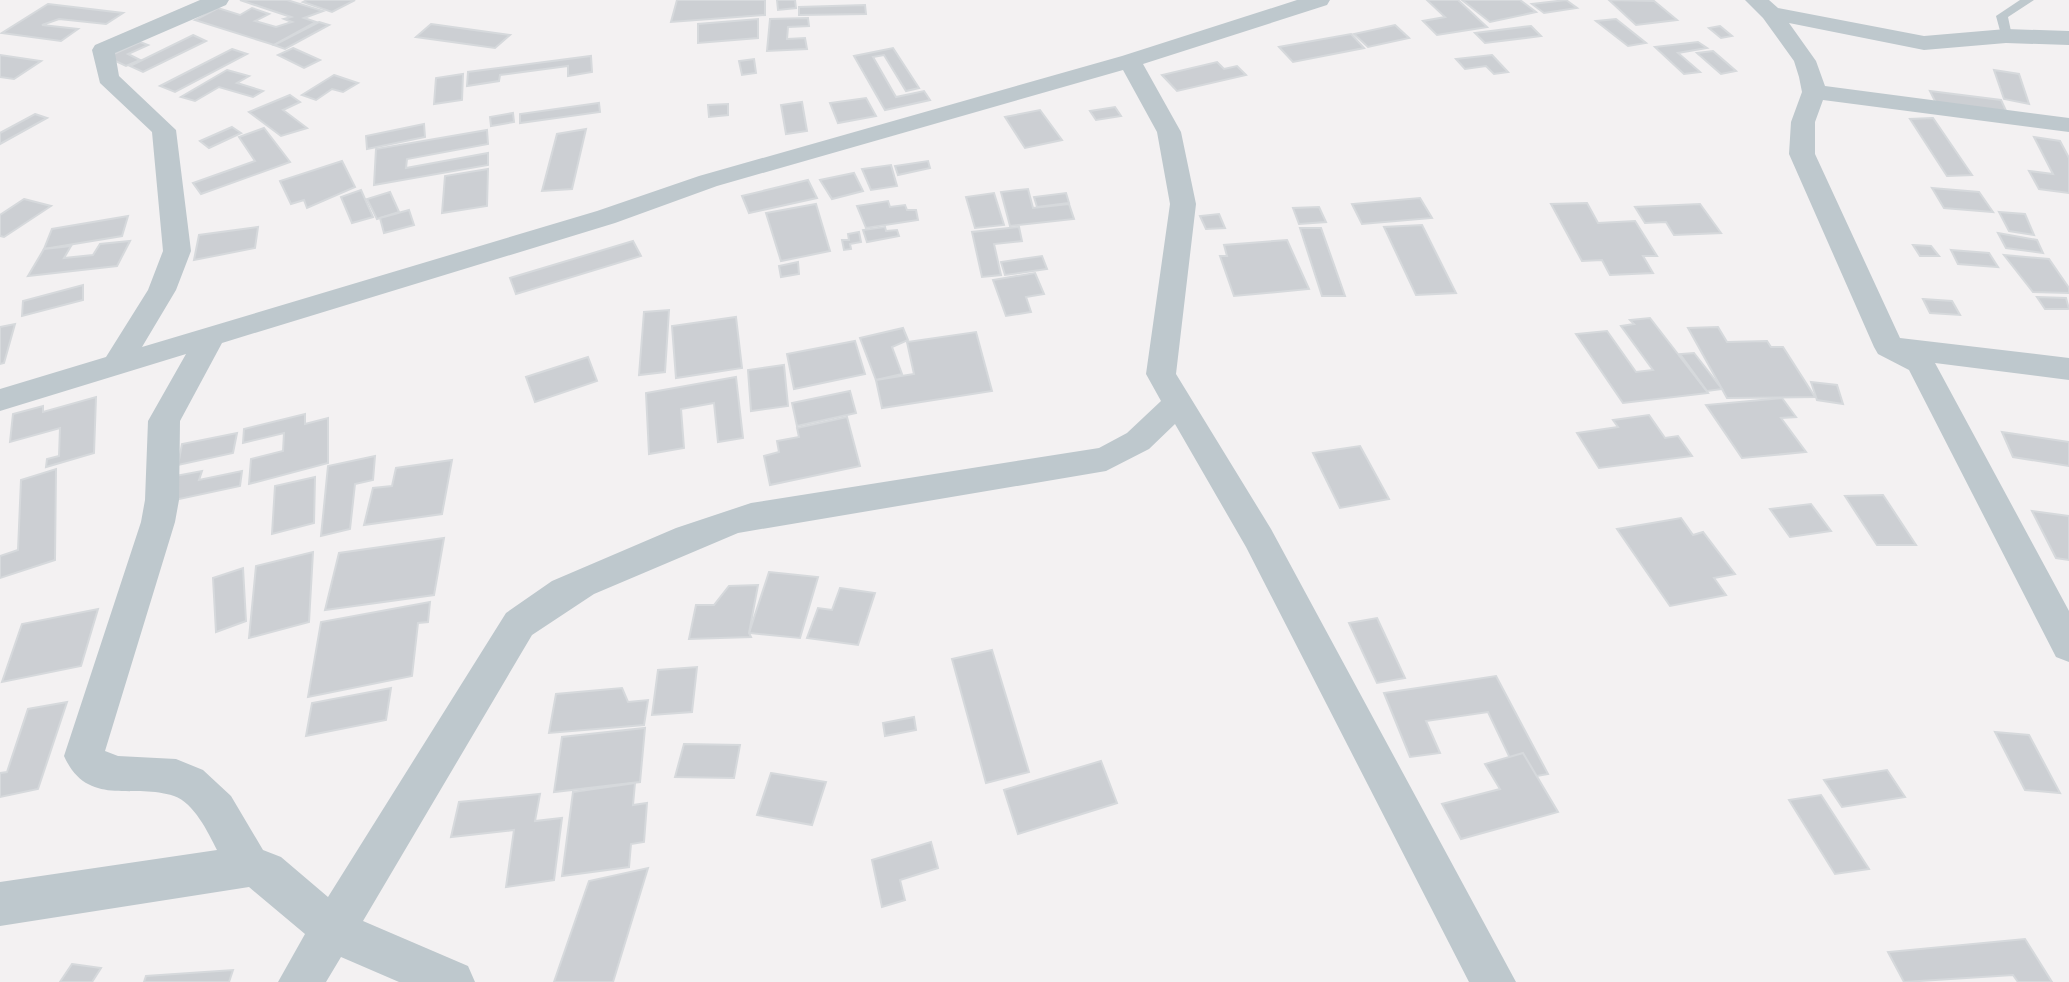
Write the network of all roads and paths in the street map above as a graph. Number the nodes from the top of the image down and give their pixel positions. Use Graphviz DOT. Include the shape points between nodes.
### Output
graph roads {
  1 [pos="218,0"];
  2 [pos="1319,0"];
  3 [pos="2028,0"];
  4 [pos="1764,7"];
  5 [pos="2006,36"];
  6 [pos="2069,38"];
  7 [pos="1130,61"];
  8 [pos="1814,92"];
  9 [pos="2069,125"];
  10 [pos="210,338"];
  11 [pos="1889,347"];
  12 [pos="116,367"];
  13 [pos="2069,369"];
  14 [pos="0,400"];
  15 [pos="1178,403"];
  16 [pos="2069,646"];
  17 [pos="249,866"];
  18 [pos="0,904"];
  19 [pos="334,931"];
  20 [pos="301,982"];
  21 [pos="452,982"];
  22 [pos="1493,982"];
  1 -- 12 [label="street" via="103,50 108,78 164,130 177,251 162,290"];
  2 -- 7 [label="street"];
  3 -- 5 [label="lane" via="2003,16"];
  4 -- 5 [label="street" via="1903,41 1940,43"];
  4 -- 8 [label="street" via="1805,61"];
  5 -- 6 [label="street"];
  7 -- 10 [label="street" via="708,181 606,217"];
  7 -- 15 [label="street" via="1170,132 1183,204 1161,374"];
  8 -- 9 [label="street"];
  8 -- 11 [label="street" via="1803,122 1802,154"];
  10 -- 12 [label="street"];
  10 -- 17 [label="street" via="164,421 158,522 84,756 91,767 104,772 189,783 218,814"];
  11 -- 13 [label="street"];
  11 -- 16 [label="street" via="1920,363"];
  12 -- 14 [label="street"];
  15 -- 19 [label="street" via="1138,441 1106,459 751,516 684,539 545,601 519,624"];
  15 -- 22 [label="street" via="1259,540"];
  17 -- 18 [label="street"];
  17 -- 19 [label="street" via="266,872"];
  19 -- 20 [label="street"];
  19 -- 21 [label="street"];
}
